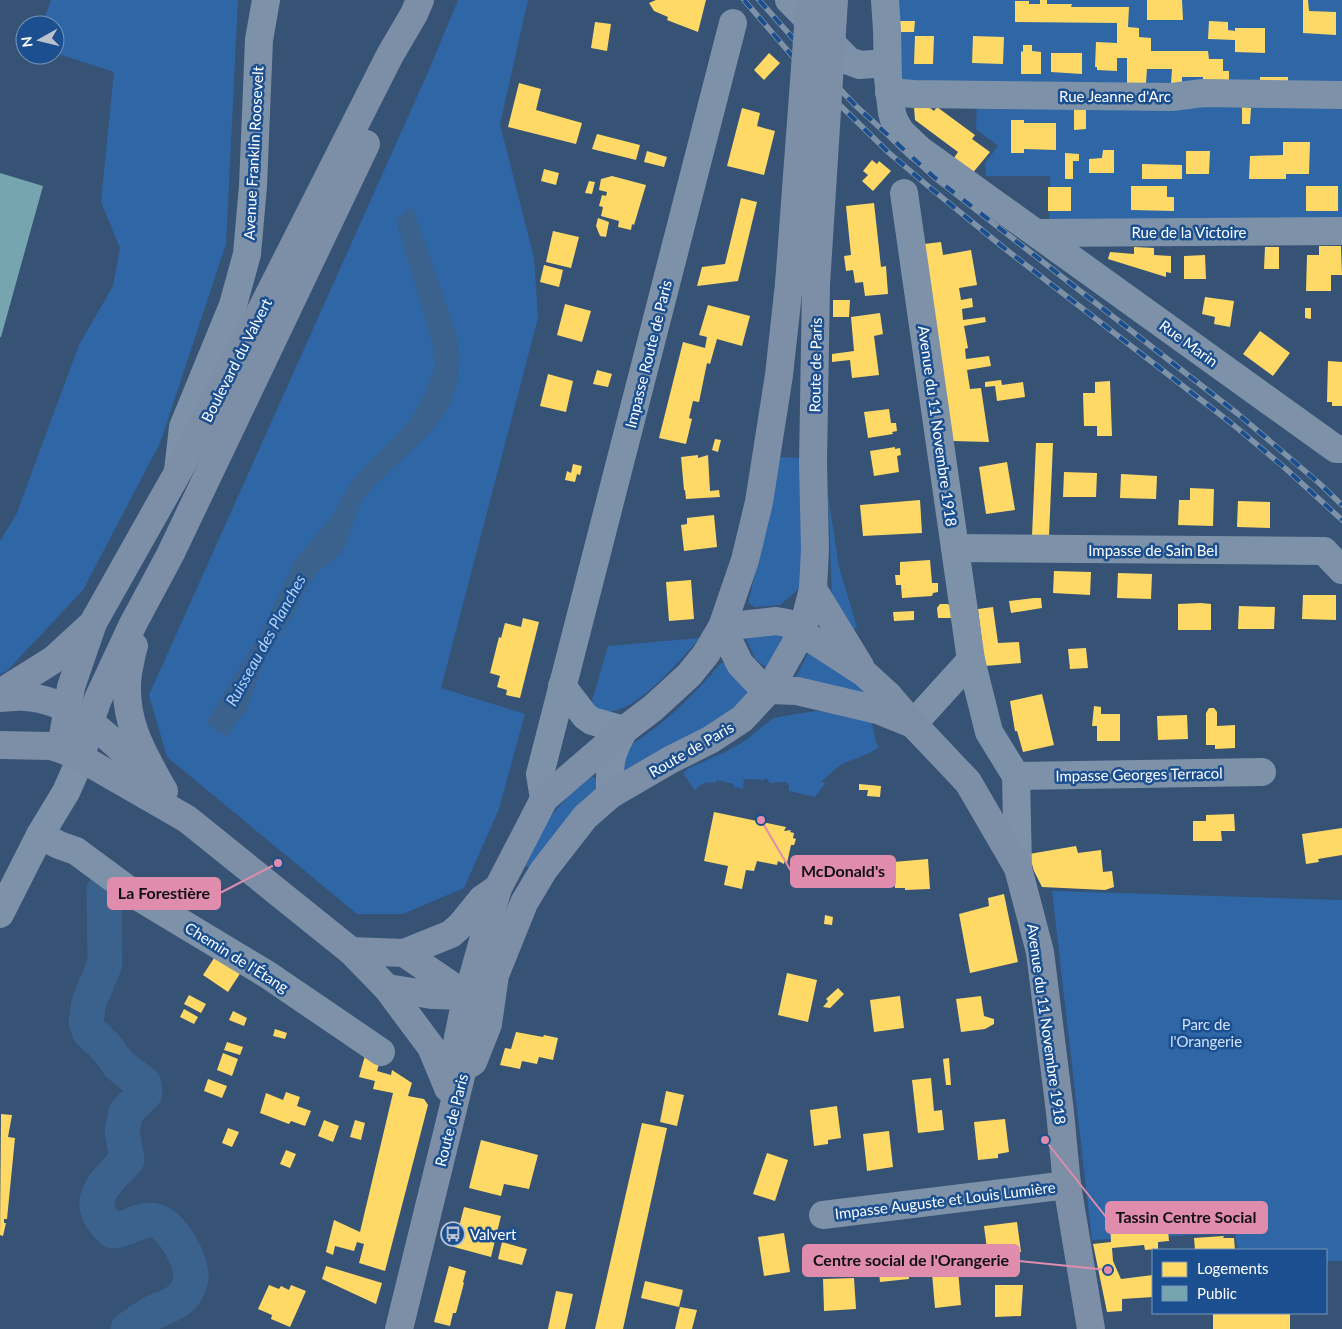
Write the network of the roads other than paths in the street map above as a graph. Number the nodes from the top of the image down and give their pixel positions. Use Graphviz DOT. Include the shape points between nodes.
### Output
graph roads {
  1 [pos="266,0"];
  2 [pos="789,0"];
  3 [pos="810,0"];
  4 [pos="834,0"];
  5 [pos="885,0"];
  6 [pos="417,7"];
  7 [pos="733,23"];
  8 [pos="887,63"];
  9 [pos="889,92"];
  10 [pos="1342,95"];
  11 [pos="904,193"];
  12 [pos="1342,231"];
  13 [pos="1036,233"];
  14 [pos="233,305"];
  15 [pos="241,351"];
  16 [pos="247,393"];
  17 [pos="1342,449"];
  18 [pos="178,472"];
  19 [pos="955,548"];
  20 [pos="170,555"];
  21 [pos="1342,570"];
  22 [pos="813,589"];
  23 [pos="93,623"];
  24 [pos="722,627"];
  25 [pos="802,632"];
  26 [pos="971,660"];
  27 [pos="864,673"];
  28 [pos="562,686"];
  29 [pos="770,690"];
  30 [pos="0,693"];
  31 [pos="0,698"];
  32 [pos="79,716"];
  33 [pos="913,724"];
  34 [pos="624,730"];
  35 [pos="0,745"];
  36 [pos="71,753"];
  37 [pos="1262,772"];
  38 [pos="1016,776"];
  39 [pos="164,791"];
  40 [pos="610,795"];
  41 [pos="544,800"];
  42 [pos="187,819"];
  43 [pos="40,835"];
  44 [pos="1018,868"];
  45 [pos="498,888"];
  46 [pos="0,914"];
  47 [pos="351,951"];
  48 [pos="404,953"];
  49 [pos="495,975"];
  50 [pos="387,988"];
  51 [pos="467,996"];
  52 [pos="381,1052"];
  53 [pos="455,1078"];
  54 [pos="1067,1186"];
  55 [pos="823,1215"];
  56 [pos="389,1329"];
  57 [pos="399,1329"];
  58 [pos="1091,1329"];
  1 -- 14 [label="street, Avenue Franklin Roosevelt" via="259,40 254,186 247,254"];
  2 -- 8 [label="street" via="849,61 860,65"];
  3 -- 24 [label="main road, Route de Paris, bridge" via="779,375 759,502 745,560"];
  4 -- 22 [label="main road, Route de Paris, bridge" via="816,285"];
  5 -- 8 [label="street"];
  6 -- 15 [label="main road, Boulevard du Valvert"];
  6 -- 16 [label="main road, Boulevard du Valvert" via="405,63"];
  7 -- 28 [label="street, Impasse Route de Paris"];
  8 -- 9 [label="street"];
  9 -- 10 [label="street, Rue Jeanne d'Arc" via="1110,97 1172,97 1203,93"];
  9 -- 13 [label="street, Rue Marin" via="894,120 901,132"];
  11 -- 19 [label="street, Avenue du 11 Novembre 1918"];
  12 -- 13 [label="street, Rue de la Victoire"];
  13 -- 17 [label="street, Rue Marin" via="1336,449"];
  14 -- 15 [label="street, Avenue Franklin Roosevelt"];
  14 -- 18 [label="street, Avenue Franklin Roosevelt" via="183,427"];
  15 -- 16 [label="street, Avenue Franklin Roosevelt"];
  15 -- 18 [label="main road, Boulevard du Valvert"];
  16 -- 20 [label="main road, Boulevard du Valvert"];
  18 -- 23 [label="main road, Boulevard du Valvert"];
  19 -- 21 [label="street, Impasse de Sain Bel" via="1324,551"];
  19 -- 26 [label="street, Avenue du 11 Novembre 1918"];
  20 -- 32 [label="main road, Boulevard du Valvert" via="98,699"];
  20 -- 39 [label="main road" via="131,653 127,685 128,715"];
  22 -- 25 [label="main road, Route de Paris"];
  22 -- 27 [label="main road"];
  23 -- 30 [label="main road" via="53,660"];
  23 -- 32 [label="main road, Boulevard du Valvert" via="74,674"];
  24 -- 25 [label="main road, Avenue du 11 Novembre 1918" via="776,621"];
  24 -- 29 [label="main road" via="740,664 758,684"];
  24 -- 34 [label="main road, Route de Paris" via="689,675 654,708"];
  25 -- 27 [label="main road, Avenue du 11 Novembre 1918"];
  25 -- 29 [label="main road, Route de Paris"];
  26 -- 33 [label="street"];
  26 -- 38 [label="street, Avenue du 11 Novembre 1918" via="989,732"];
  27 -- 33 [label="main road, Avenue du 11 Novembre 1918"];
  28 -- 34 [label="street" via="592,721"];
  28 -- 41 [label="street, Impasse Route de Paris" via="540,774"];
  29 -- 33 [label="main road, Avenue du 11 Novembre 1918" via="797,691 878,710"];
  29 -- 40 [label="main road, Route de Paris" via="742,719 710,740"];
  31 -- 32 [label="main road" via="25,696 51,702"];
  32 -- 36 [label="main road"];
  32 -- 39 [label="main road" via="112,740"];
  33 -- 44 [label="main road, Avenue du 11 Novembre 1918" via="968,782"];
  34 -- 40 [label="street" via="610,761"];
  34 -- 41 [label="main road, Route de Paris"];
  35 -- 36 [label="main road" via="51,746"];
  36 -- 42 [label="main road"];
  36 -- 43 [label="street"];
  37 -- 38 [label="street, Impasse Georges Terracol"];
  38 -- 44 [label="street, Avenue du 11 Novembre 1918"];
  39 -- 42 [label="main road"];
  40 -- 49 [label="main road, Route de Paris" via="586,817 543,871 524,903"];
  41 -- 45 [label="main road, Route de Paris"];
  42 -- 47 [label="main road"];
  43 -- 46 [label="street"];
  43 -- 52 [label="street, Chemin de l'Étang" via="76,851 137,896 268,975"];
  44 -- 54 [label="main road, Avenue du 11 Novembre 1918" via="1040,952"];
  45 -- 48 [label="main road" via="482,899 451,934"];
  45 -- 51 [label="main road, Route de Paris"];
  47 -- 48 [label="main road"];
  47 -- 50 [label="main road"];
  48 -- 51 [label="main road"];
  49 -- 51 [label="main road"];
  49 -- 53 [label="main road, Route de Paris" via="488,1024 473,1062"];
  50 -- 51 [label="main road"];
  50 -- 53 [label="main road"];
  51 -- 53 [label="main road" via="474,1035"];
  53 -- 56 [label="main road, Route de Paris"];
  53 -- 57 [label="main road, Route de Paris"];
  54 -- 55 [label="street, Impasse Auguste et Louis Lumière"];
  54 -- 58 [label="main road, Avenue du 11 Novembre 1918"];
}
